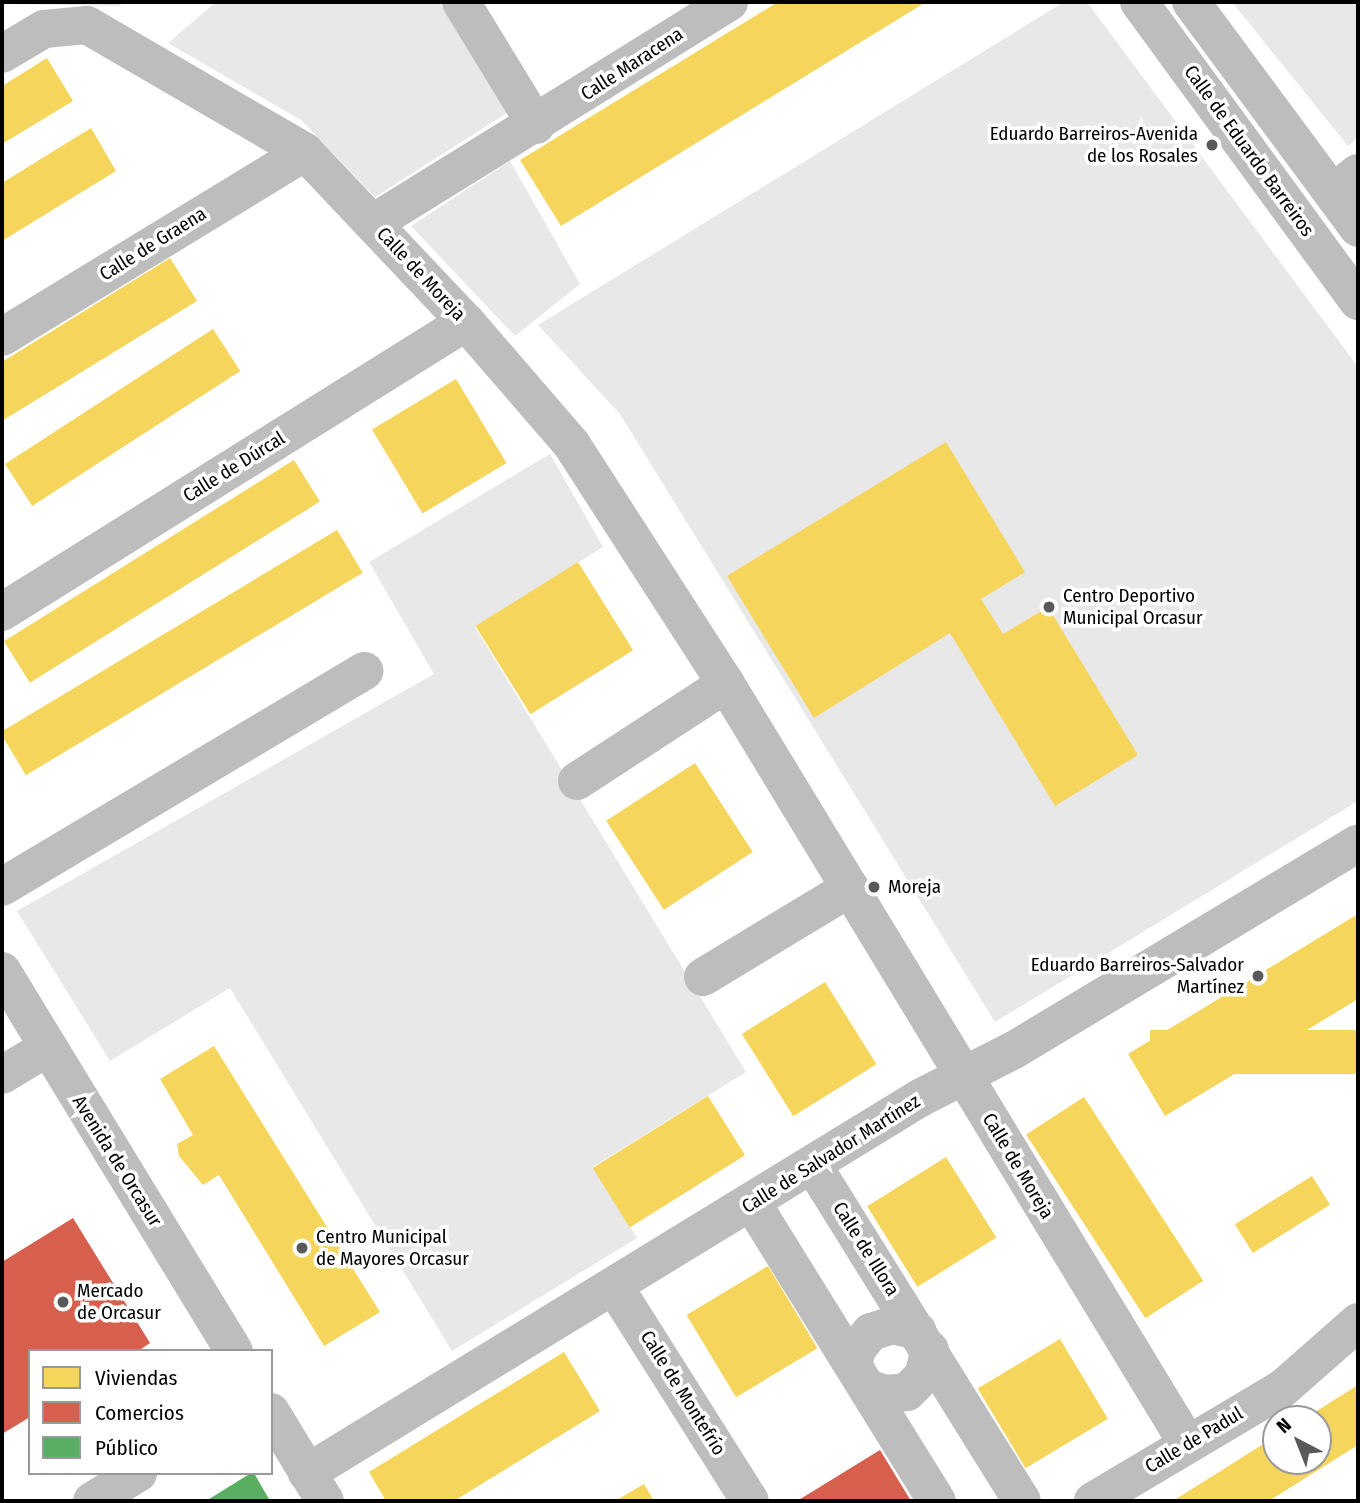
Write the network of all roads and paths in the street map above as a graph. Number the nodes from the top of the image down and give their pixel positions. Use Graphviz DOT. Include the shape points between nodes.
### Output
graph roads {
  1 [pos="461,2"];
  2 [pos="729,2"];
  3 [pos="1139,2"];
  4 [pos="1191,2"];
  5 [pos="2,54"];
  6 [pos="536,125"];
  7 [pos="305,152"];
  8 [pos="1345,183"];
  9 [pos="373,223"];
  10 [pos="1358,228"];
  11 [pos="1358,300"];
  12 [pos="466,322"];
  13 [pos="2,337"];
  14 [pos="2,612"];
  15 [pos="365,671"];
  16 [pos="726,684"];
  17 [pos="577,781"];
  18 [pos="1358,843"];
  19 [pos="2,887"];
  20 [pos="850,888"];
  21 [pos="2,971"];
  22 [pos="703,977"];
  23 [pos="47,1048"];
  24 [pos="962,1074"];
  25 [pos="2,1075"];
  26 [pos="814,1167"];
  27 [pos="752,1203"];
  28 [pos="614,1286"];
  29 [pos="1358,1322"];
  30 [pos="923,1341"];
  31 [pos="233,1349"];
  32 [pos="860,1377"];
  33 [pos="273,1415"];
  34 [pos="1187,1443"];
  35 [pos="135,1475"];
  36 [pos="316,1487"];
  37 [pos="92,1501"];
  38 [pos="750,1501"];
  39 [pos="937,1501"];
  40 [pos="1022,1501"];
  41 [pos="1093,1501"];
  1 -- 6 [label="street"];
  2 -- 6 [label="street, Calle Maracena"];
  3 -- 11 [label="street, Calle de Eduardo Barreiros"];
  4 -- 8 [label="street"];
  5 -- 7 [label="street, Calle de Moreja" via="44,29 87,25"];
  6 -- 9 [label="street, Calle Maracena"];
  7 -- 9 [label="street, Calle de Moreja"];
  7 -- 13 [label="street, Calle de Graena"];
  8 -- 10 [label="street"];
  9 -- 12 [label="street, Calle de Moreja"];
  12 -- 14 [label="street, Calle de Dúrcal"];
  12 -- 16 [label="street, Calle de Moreja" via="572,445"];
  15 -- 19 [label="street"];
  16 -- 17 [label="street"];
  16 -- 20 [label="street, Calle de Moreja"];
  18 -- 24 [label="street, Calle de Salvador Martínez" via="1014,1050"];
  20 -- 22 [label="street"];
  20 -- 24 [label="street, Calle de Moreja"];
  21 -- 23 [label="street, Avenida de Orcasur"];
  23 -- 25 [label="street"];
  23 -- 31 [label="street, Avenida de Orcasur"];
  24 -- 26 [label="street, Calle de Salvador Martínez"];
  24 -- 34 [label="street, Calle de Moreja"];
  26 -- 27 [label="street, Calle de Salvador Martínez"];
  26 -- 30 [label="street, Calle de Illora"];
  27 -- 28 [label="street, Calle de Salvador Martínez"];
  27 -- 32 [label="street"];
  28 -- 36 [label="street, Calle de Salvador Martínez"];
  28 -- 38 [label="street, Calle de Montefrío"];
  29 -- 34 [label="street, Calle de Padul" via="1283,1388"];
  30 -- 32 [label="street, Calle de Illora" via="892,1325 871,1332 857,1349"];
  30 -- 32 [label="street" via="923,1376 907,1392 885,1394"];
  30 -- 40 [label="street, Calle de Illora"];
  32 -- 39 [label="street"];
  33 -- 36 [label="street"];
  34 -- 41 [label="street, Calle de Padul"];
  35 -- 37 [label="street"];
}
